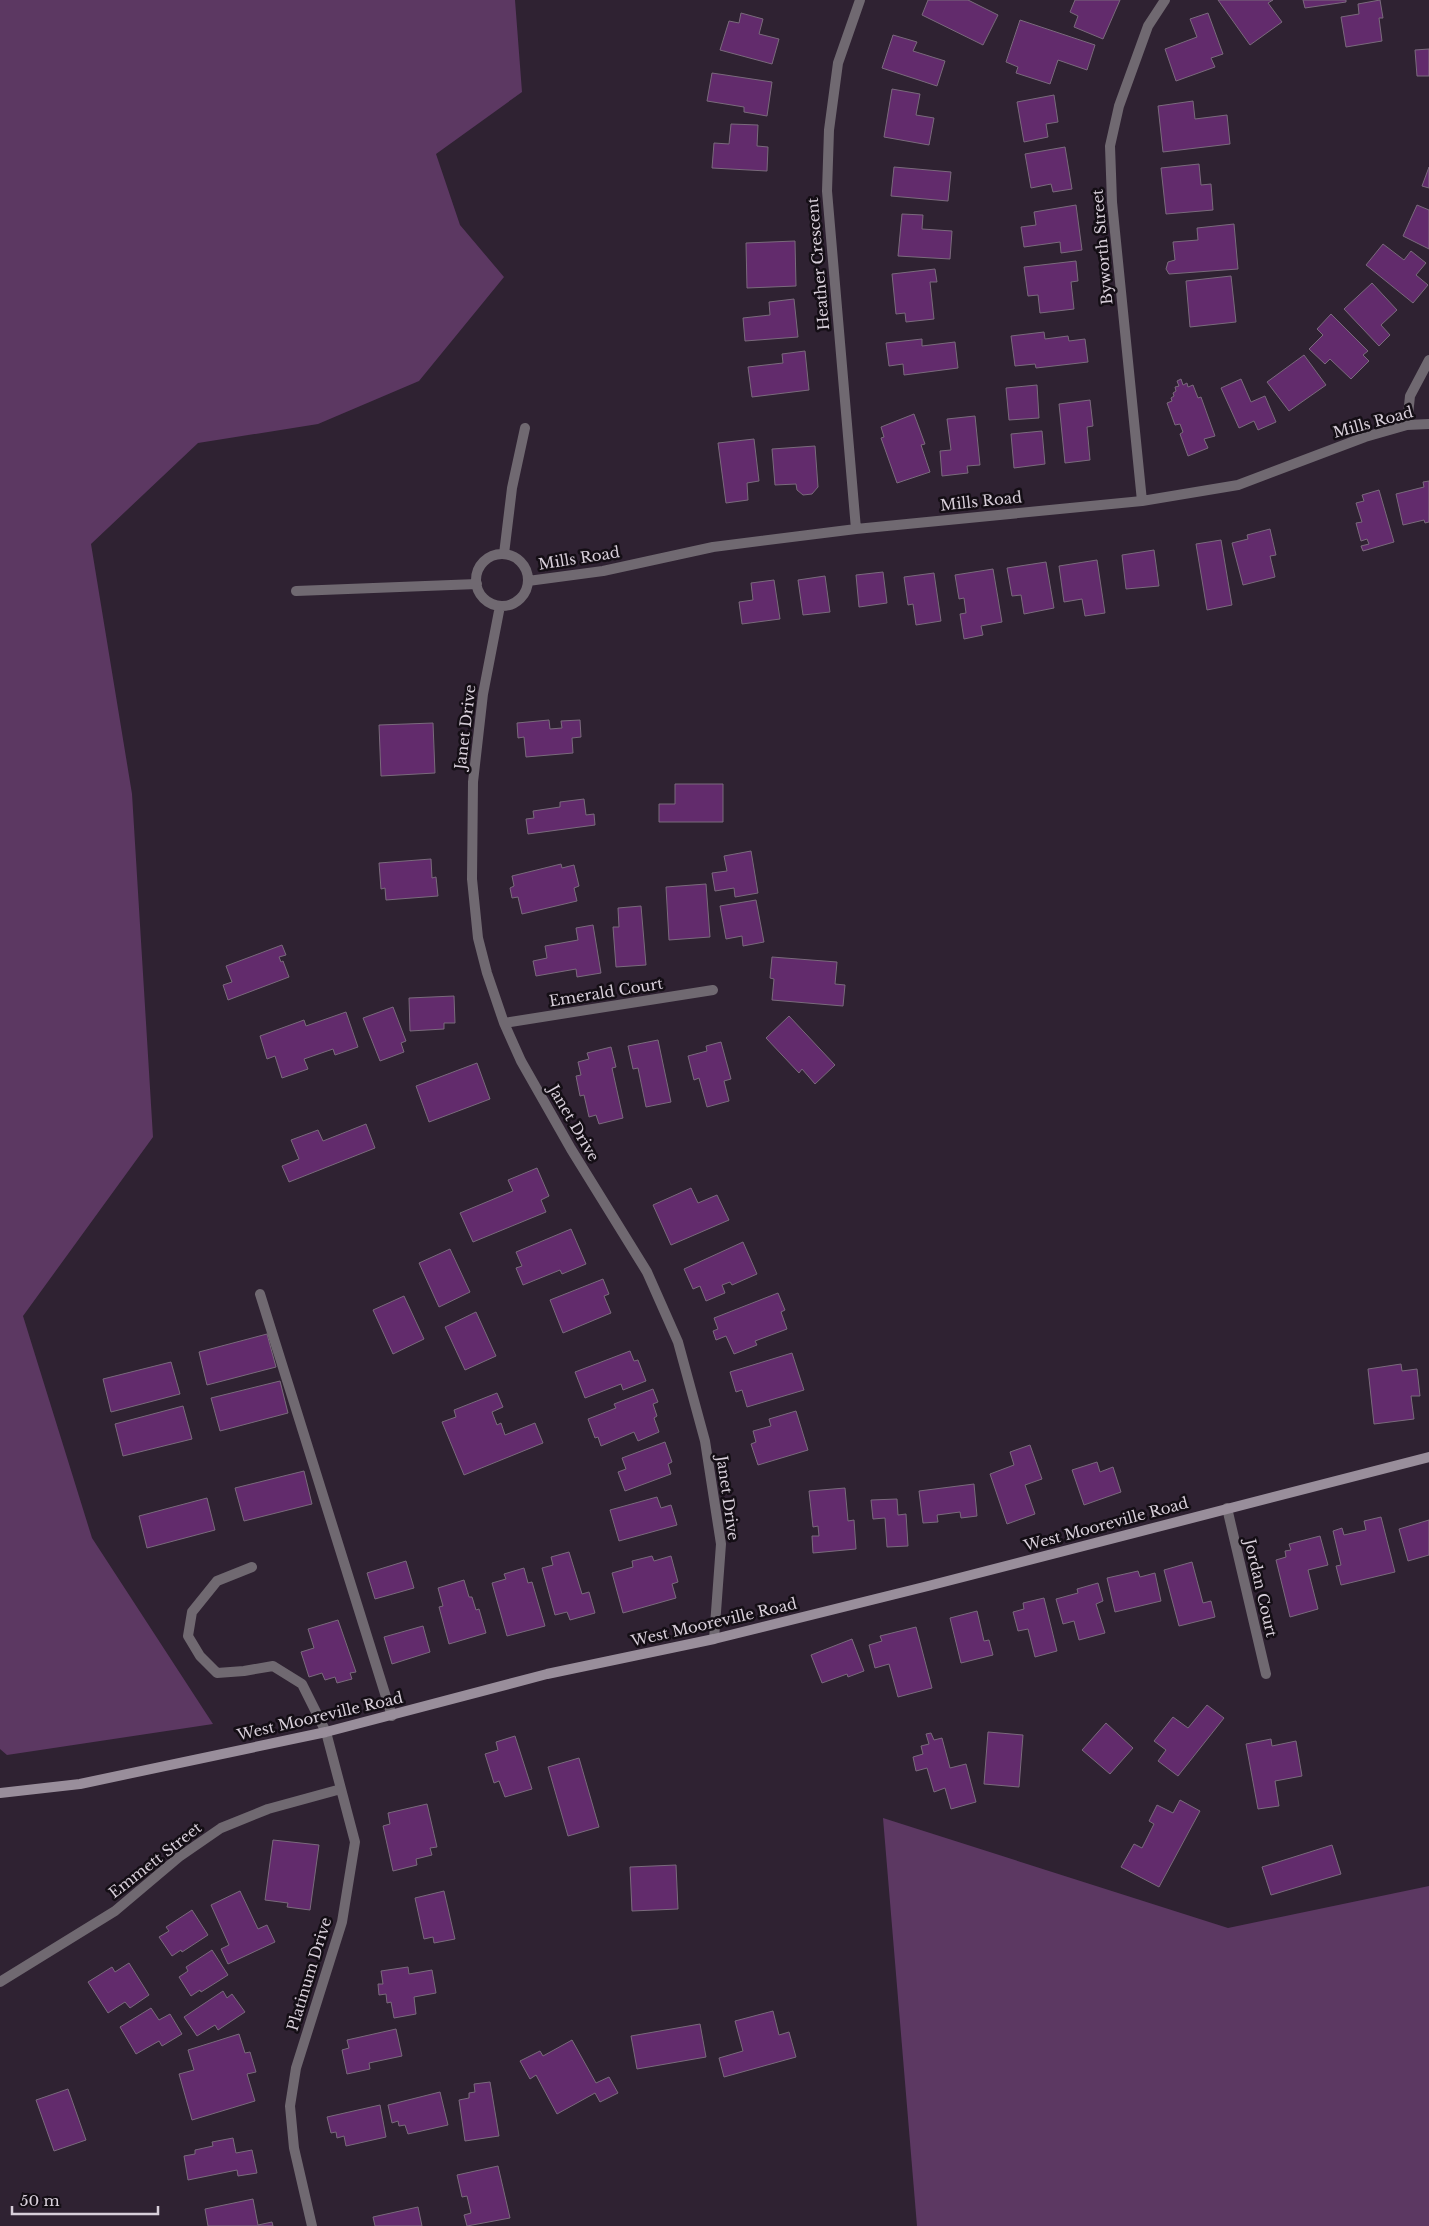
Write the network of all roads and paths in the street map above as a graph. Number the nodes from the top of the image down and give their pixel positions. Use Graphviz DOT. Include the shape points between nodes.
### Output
graph roads {
  1 [pos="860,0"];
  2 [pos="1165,0"];
  3 [pos="1429,360"];
  4 [pos="1429,424"];
  5 [pos="1407,425"];
  6 [pos="525,428"];
  7 [pos="1142,501"];
  8 [pos="856,528"];
  9 [pos="504,554"];
  10 [pos="528,581"];
  11 [pos="477,584"];
  12 [pos="296,591"];
  13 [pos="500,606"];
  14 [pos="713,990"];
  15 [pos="504,1022"];
  16 [pos="260,1294"];
  17 [pos="1429,1457"];
  18 [pos="1227,1508"];
  19 [pos="252,1567"];
  20 [pos="714,1639"];
  21 [pos="1266,1674"];
  22 [pos="392,1716"];
  23 [pos="326,1732"];
  24 [pos="341,1789"];
  25 [pos="0,1793"];
  26 [pos="0,1982"];
  27 [pos="312,2226"];
  1 -- 8 [label="street, Heather Crescent" via="838,63 829,130 827,191"];
  2 -- 7 [label="street, Byworth Street" via="1148,26 1119,106 1110,146 1112,202"];
  3 -- 5 [label="street" via="1410,396"];
  4 -- 5 [label="street, Mills Road"];
  5 -- 7 [label="street, Mills Road" via="1365,436 1238,485"];
  6 -- 9 [label="street" via="512,488"];
  7 -- 8 [label="street, Mills Road"];
  8 -- 10 [label="street, Mills Road" via="713,547 603,570"];
  9 -- 10 [label="street" via="519,560"];
  9 -- 11 [label="street" via="483,563"];
  10 -- 13 [label="street" via="527,589 516,602"];
  11 -- 12 [label="street"];
  11 -- 13 [label="street" via="484,599"];
  13 -- 15 [label="street, Janet Drive" via="483,694 473,782 472,879 478,938"];
  14 -- 15 [label="street, Emerald Court"];
  15 -- 20 [label="street, Janet Drive" via="521,1061 571,1149 647,1272 678,1342 705,1441 721,1544"];
  16 -- 22 [label="street"];
  17 -- 18 [label="main road, West Mooreville Road"];
  18 -- 20 [label="main road, West Mooreville Road"];
  18 -- 21 [label="street, Jordan Court"];
  19 -- 23 [label="street, Platinum Drive" via="216,1581 192,1612 188,1636 200,1656 217,1673 274,1666 302,1684"];
  20 -- 22 [label="main road, West Mooreville Road" via="547,1674"];
  22 -- 23 [label="main road, West Mooreville Road"];
  23 -- 24 [label="street, Platinum Drive"];
  23 -- 25 [label="main road, West Mooreville Road" via="80,1784"];
  24 -- 26 [label="street, Emmett Street" via="268,1809 221,1828 179,1856 115,1911"];
  24 -- 27 [label="street, Platinum Drive" via="355,1842 351,1869 342,1922 296,2068 290,2106 294,2148"];
}
